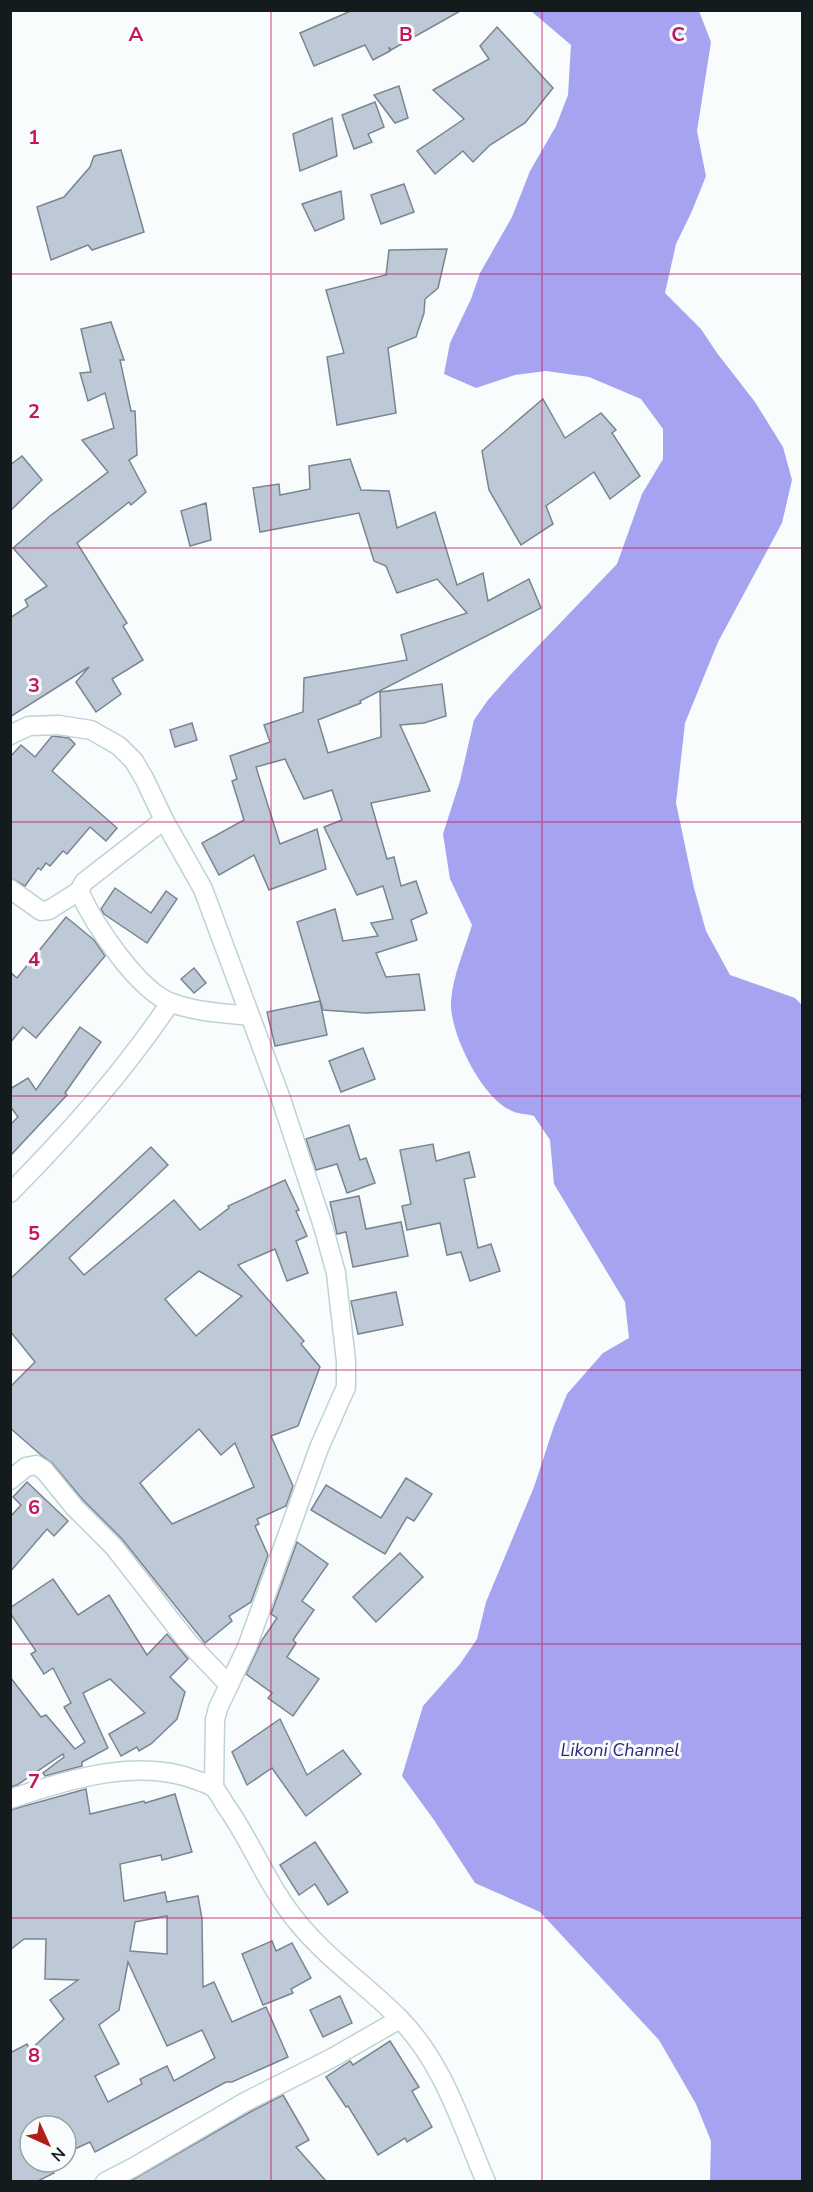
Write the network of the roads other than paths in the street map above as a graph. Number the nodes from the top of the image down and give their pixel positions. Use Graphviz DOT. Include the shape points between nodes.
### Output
graph roads {
  1 [pos="10,735"];
  2 [pos="164,820"];
  3 [pos="10,889"];
  4 [pos="79,891"];
  5 [pos="170,1003"];
  6 [pos="250,1016"];
  7 [pos="10,1193"];
  8 [pos="10,1480"];
  9 [pos="229,1685"];
  10 [pos="214,1787"];
  11 [pos="10,1799"];
  12 [pos="400,2019"];
  13 [pos="105,2181"];
  14 [pos="486,2181"];
  1 -- 2 [label="street" via="29,726 59,725 99,733 134,761"];
  2 -- 4 [label="street" via="84,882"];
  2 -- 6 [label="street" via="203,889"];
  3 -- 4 [label="street" via="42,911"];
  4 -- 5 [label="street" via="86,907 138,979"];
  5 -- 6 [label="street" via="188,1009"];
  5 -- 7 [label="street" via="110,1085"];
  6 -- 9 [label="street" via="281,1099 336,1274 347,1376 247,1647"];
  8 -- 9 [label="street" via="26,1467 36,1465 44,1470 114,1546 188,1642"];
  9 -- 10 [label="street" via="215,1720"];
  10 -- 11 [label="street" via="154,1769 132,1770 67,1782"];
  10 -- 12 [label="street" via="284,1905 305,1933"];
  12 -- 13 [label="street"];
  12 -- 14 [label="street" via="440,2073"];
}
